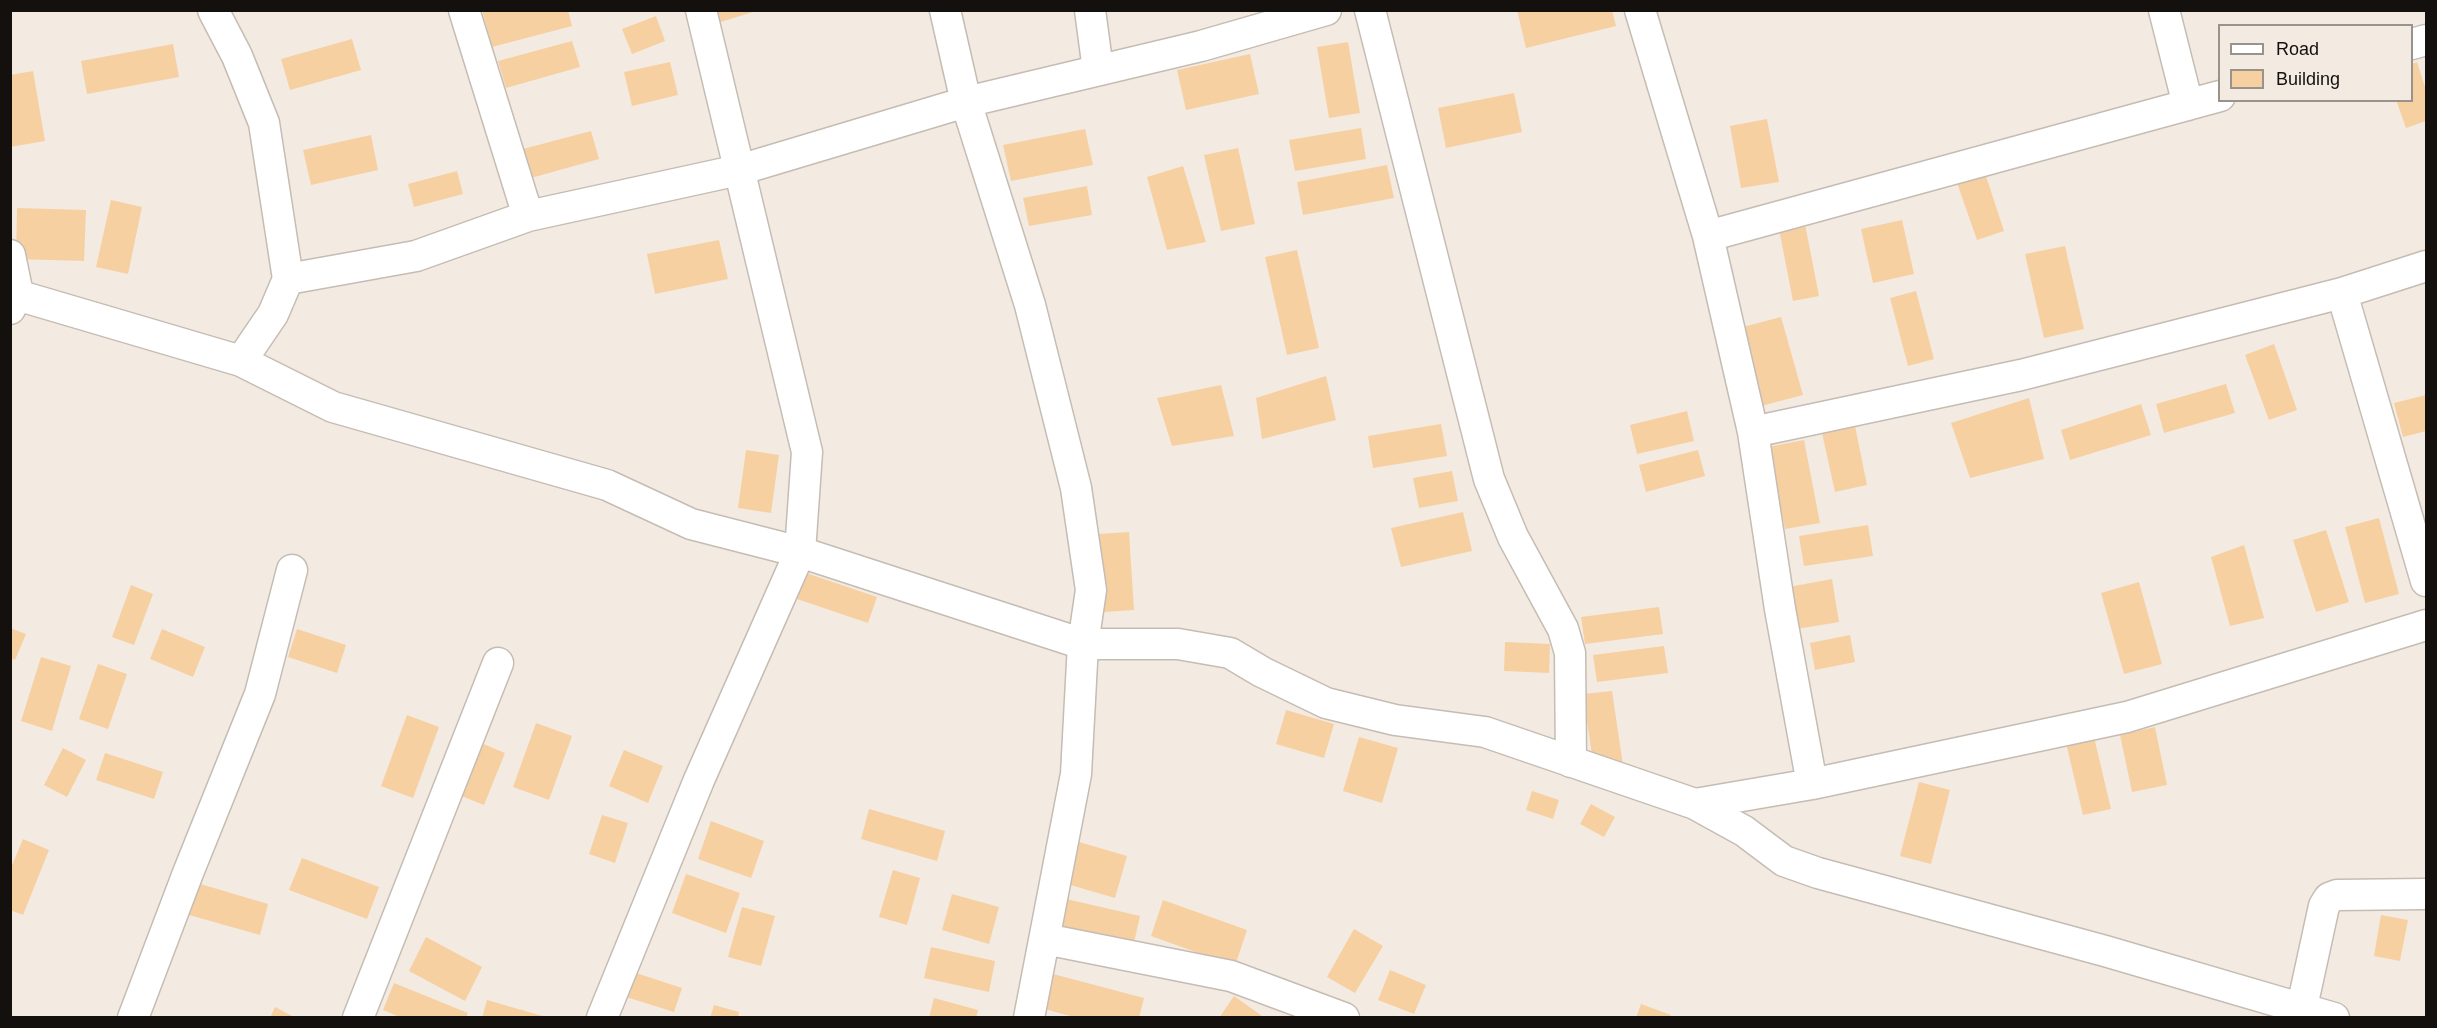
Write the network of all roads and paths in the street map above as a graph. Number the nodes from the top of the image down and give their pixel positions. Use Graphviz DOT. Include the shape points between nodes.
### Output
graph roads {
  1 [pos="213,10"];
  2 [pos="464,10"];
  3 [pos="701,10"];
  4 [pos="945,10"];
  5 [pos="1090,10"];
  6 [pos="1326,10"];
  7 [pos="1370,10"];
  8 [pos="1640,10"];
  9 [pos="2164,10"];
  10 [pos="1098,70"];
  11 [pos="2218,97"];
  12 [pos="966,102"];
  13 [pos="2188,105"];
  14 [pos="740,170"];
  15 [pos="528,216"];
  16 [pos="1708,236"];
  17 [pos="10,255"];
  18 [pos="2427,266"];
  19 [pos="288,279"];
  20 [pos="2342,293"];
  21 [pos="13,298"];
  22 [pos="241,362"];
  23 [pos="1754,432"];
  24 [pos="800,552"];
  25 [pos="292,570"];
  26 [pos="2427,580"];
  27 [pos="2427,625"];
  28 [pos="1083,644"];
  29 [pos="498,663"];
  30 [pos="1571,762"];
  31 [pos="1812,784"];
  32 [pos="1695,804"];
  33 [pos="2427,894"];
  34 [pos="1045,939"];
  35 [pos="2302,1007"];
  36 [pos="133,1017"];
  37 [pos="358,1017"];
  38 [pos="602,1017"];
  39 [pos="1029,1017"];
  40 [pos="1344,1017"];
  41 [pos="2334,1017"];
  1 -- 19 [label="street" via="264,123"];
  2 -- 15 [label="street"];
  3 -- 14 [label="street"];
  4 -- 12 [label="street"];
  5 -- 10 [label="street"];
  6 -- 10 [label="street" via="1201,46"];
  7 -- 30 [label="street" via="1490,479 1513,537 1568,645"];
  8 -- 16 [label="street"];
  9 -- 13 [label="street"];
  10 -- 12 [label="street"];
  11 -- 13 [label="street"];
  12 -- 14 [label="street"];
  12 -- 28 [label="street" via="1030,305 1076,488 1091,590"];
  13 -- 16 [label="street"];
  14 -- 15 [label="street"];
  14 -- 24 [label="street" via="807,452"];
  15 -- 19 [label="street" via="416,256"];
  16 -- 23 [label="street"];
  17 -- 21 [label="street"];
  18 -- 20 [label="street"];
  19 -- 22 [label="street" via="273,314"];
  20 -- 23 [label="street" via="2021,375"];
  20 -- 26 [label="street"];
  21 -- 22 [label="street"];
  22 -- 24 [label="street" via="333,407 607,485 691,524"];
  23 -- 31 [label="street" via="1780,609"];
  24 -- 28 [label="street"];
  24 -- 38 [label="street" via="699,780"];
  25 -- 36 [label="street" via="260,694"];
  27 -- 31 [label="street" via="2127,717"];
  28 -- 30 [label="street" via="1178,644 1230,653 1326,703 1395,720 1485,732"];
  28 -- 34 [label="street" via="1076,774"];
  29 -- 37 [label="street"];
  30 -- 32 [label="street"];
  31 -- 32 [label="street"];
  32 -- 35 [label="street" via="1744,831 1784,861 1818,873"];
  33 -- 35 [label="street" via="2330,898 2324,906"];
  34 -- 39 [label="street"];
  34 -- 40 [label="street" via="1231,976"];
  35 -- 41 [label="street"];
}
